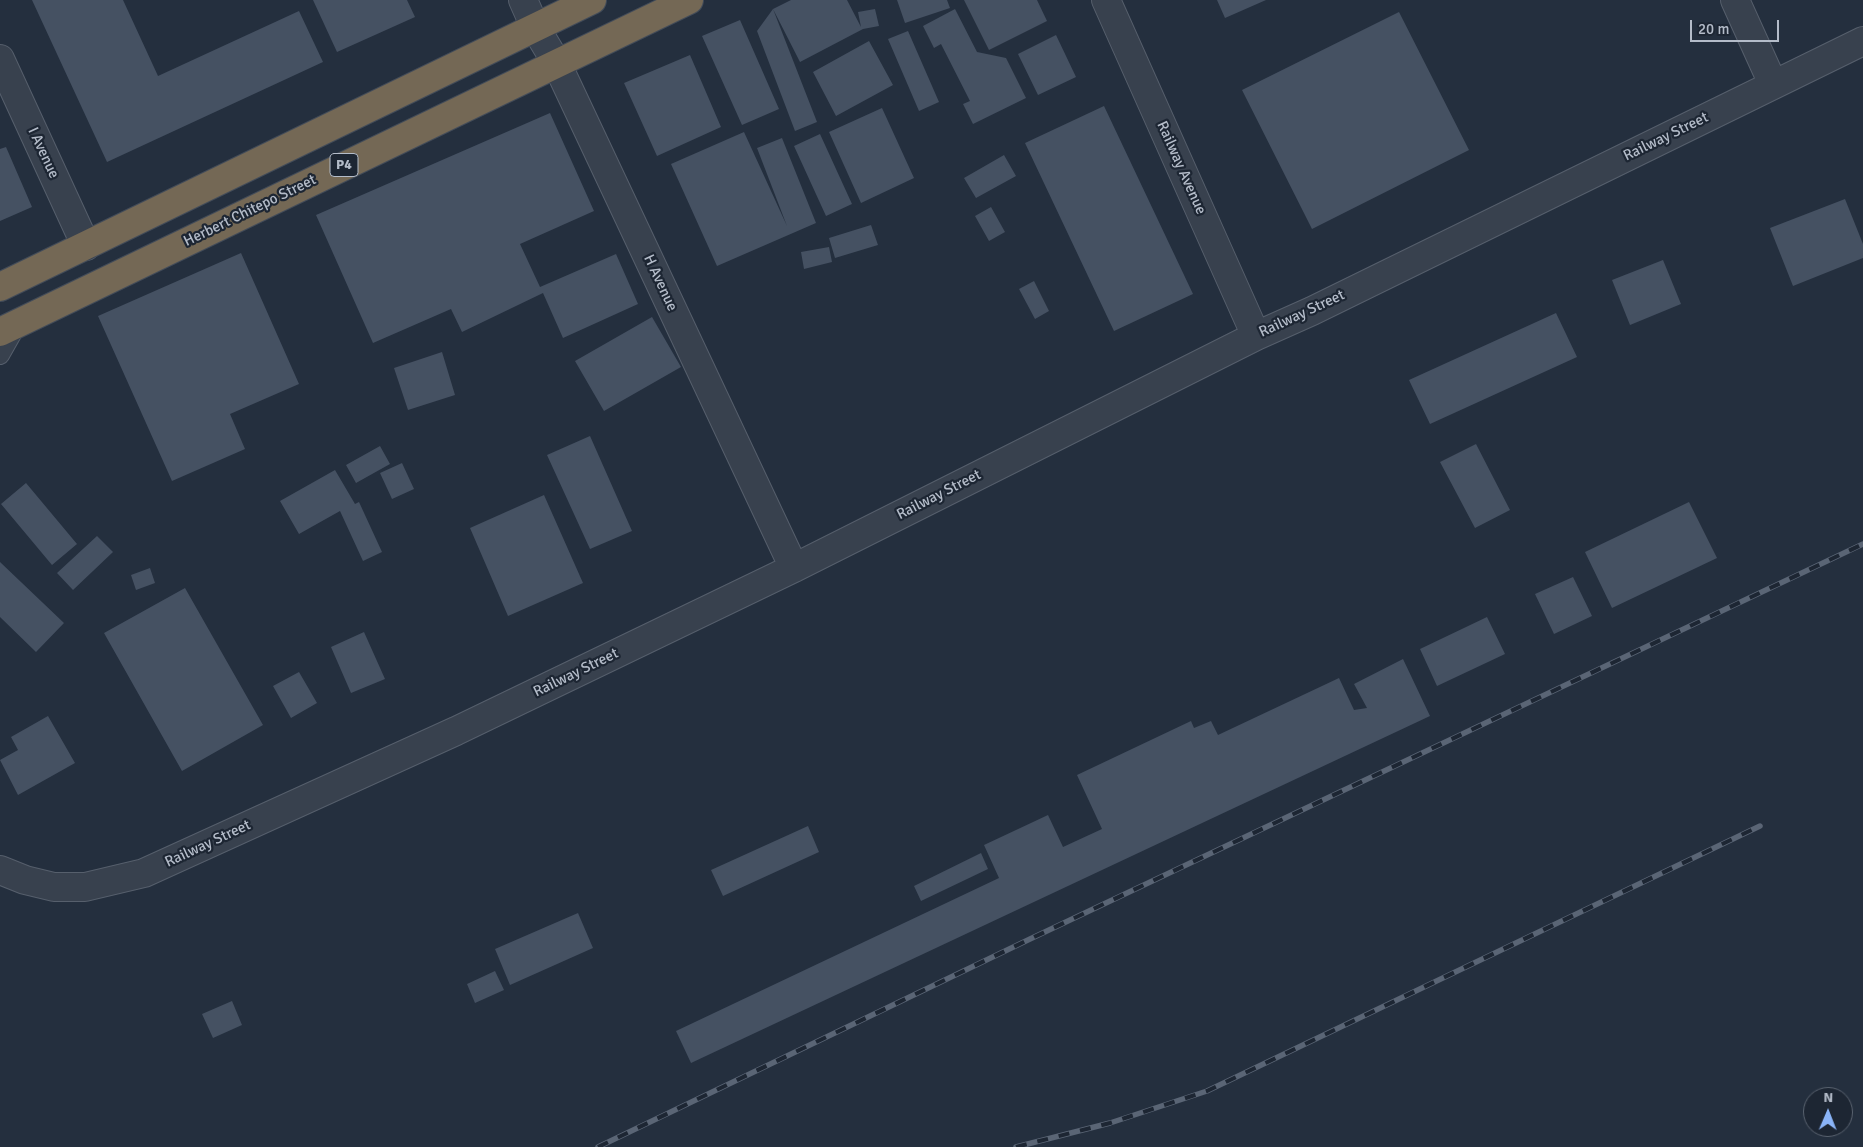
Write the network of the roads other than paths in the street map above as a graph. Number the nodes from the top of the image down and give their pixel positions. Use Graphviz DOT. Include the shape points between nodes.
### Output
graph roads {
  1 [pos="523,0"];
  2 [pos="592,0"];
  3 [pos="689,0"];
  4 [pos="1106,0"];
  5 [pos="1735,0"];
  6 [pos="535,27"];
  7 [pos="1863,41"];
  8 [pos="0,59"];
  9 [pos="556,62"];
  10 [pos="1773,84"];
  11 [pos="86,246"];
  12 [pos="0,288"];
  13 [pos="9,328"];
  14 [pos="1256,336"];
  15 [pos="0,355"];
  16 [pos="794,568"];
  17 [pos="0,870"];
  1 -- 6 [label="street, H Avenue"];
  2 -- 6 [label="highway"];
  3 -- 9 [label="highway, Herbert Chitepo Street / P4"];
  4 -- 14 [label="street, Railway Avenue"];
  5 -- 10 [label="street"];
  6 -- 9 [label="street, H Avenue"];
  6 -- 11 [label="highway"];
  7 -- 10 [label="street, Railway Street"];
  8 -- 11 [label="street, I Avenue"];
  9 -- 13 [label="highway, Herbert Chitepo Street / P4"];
  9 -- 16 [label="street, H Avenue"];
  10 -- 14 [label="street, Railway Street"];
  11 -- 12 [label="highway"];
  13 -- 15 [label="lane"];
  14 -- 16 [label="street, Railway Street"];
  16 -- 17 [label="street, Railway Street" via="456,731 144,873 85,887 54,887"];
}
